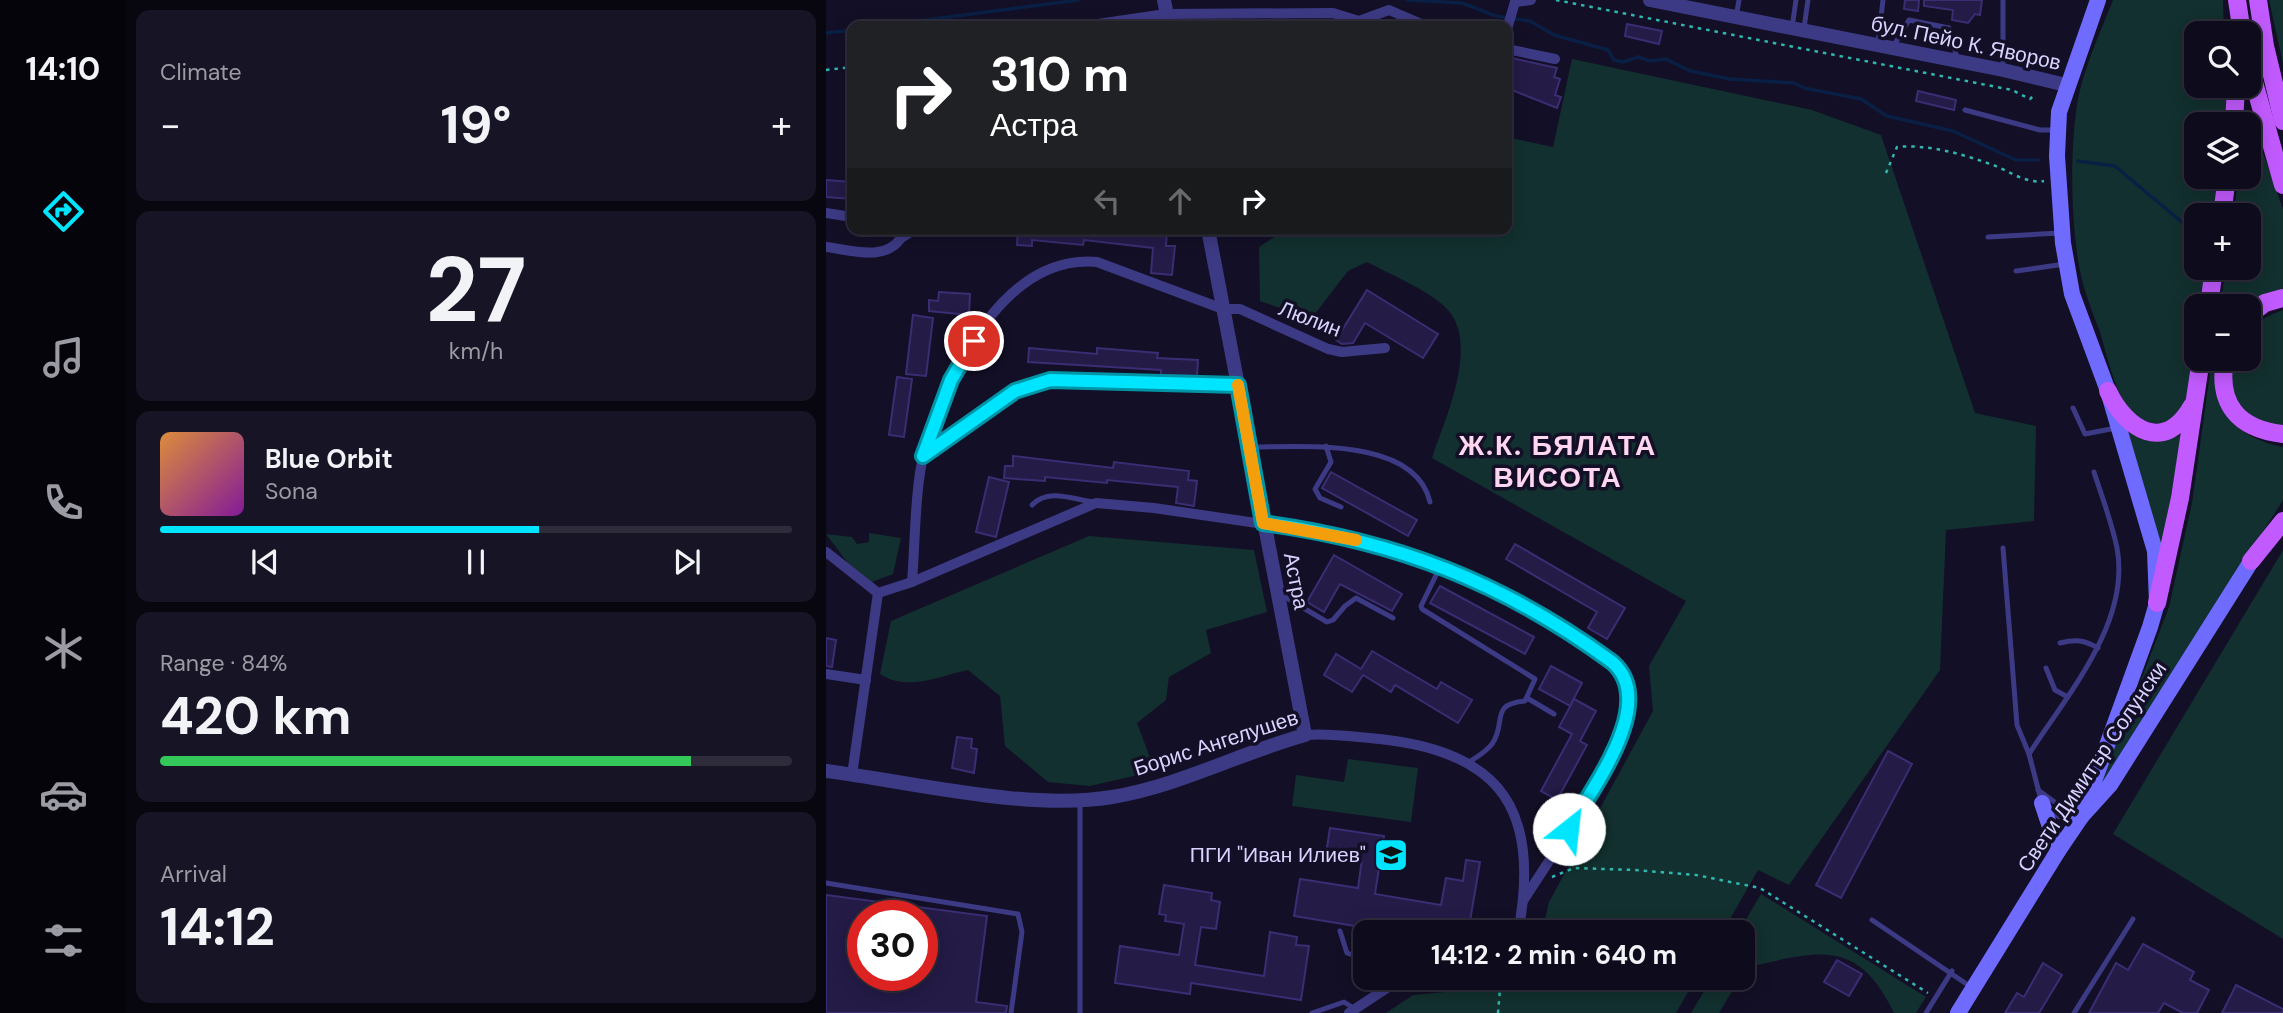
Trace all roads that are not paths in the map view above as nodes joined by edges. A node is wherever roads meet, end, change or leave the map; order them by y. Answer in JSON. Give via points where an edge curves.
{"nodes":[{"id":1,"x":1531,"y":0,"type":"edge"},
{"id":2,"x":1650,"y":0,"type":"edge"},
{"id":3,"x":1739,"y":0,"type":"edge"},
{"id":4,"x":1796,"y":0,"type":"edge"},
{"id":5,"x":1808,"y":0,"type":"edge"},
{"id":6,"x":1883,"y":0,"type":"edge"},
{"id":7,"x":2003,"y":0,"type":"edge"},
{"id":8,"x":2098,"y":0,"type":"edge"},
{"id":9,"x":2236,"y":0,"type":"edge"},
{"id":10,"x":2258,"y":0,"type":"edge"},
{"id":11,"x":1682,"y":3,"type":"edge"},
{"id":12,"x":1166,"y":14,"type":"edge"},
{"id":13,"x":1736,"y":17,"type":"junction"},
{"id":14,"x":1118,"y":21,"type":"edge"},
{"id":15,"x":1359,"y":21,"type":"edge"},
{"id":16,"x":1359,"y":21,"type":"edge"},
{"id":17,"x":1414,"y":21,"type":"edge"},
{"id":18,"x":1509,"y":21,"type":"edge"},
{"id":19,"x":2235,"y":21,"type":"edge"},
{"id":20,"x":2240,"y":21,"type":"edge"},
{"id":21,"x":1798,"y":29,"type":"junction"},
{"id":22,"x":1885,"y":46,"type":"junction"},
{"id":23,"x":1512,"y":50,"type":"edge"},
{"id":24,"x":1555,"y":58,"type":"dead end"},
{"id":25,"x":1958,"y":61,"type":"junction"},
{"id":26,"x":2003,"y":70,"type":"junction"},
{"id":27,"x":2066,"y":85,"type":"junction"},
{"id":28,"x":2258,"y":98,"type":"edge"},
{"id":29,"x":1965,"y":110,"type":"dead end"},
{"id":30,"x":2283,"y":121,"type":"edge"},
{"id":31,"x":2057,"y":130,"type":"junction"},
{"id":32,"x":2283,"y":185,"type":"edge"},
{"id":33,"x":826,"y":213,"type":"edge"},
{"id":34,"x":847,"y":216,"type":"edge"},
{"id":35,"x":2062,"y":233,"type":"junction"},
{"id":36,"x":900,"y":235,"type":"edge"},
{"id":37,"x":1209,"y":235,"type":"edge"},
{"id":38,"x":1988,"y":237,"type":"dead end"},
{"id":39,"x":826,"y":247,"type":"edge"},
{"id":40,"x":2065,"y":264,"type":"junction"},
{"id":41,"x":2016,"y":271,"type":"dead end"},
{"id":42,"x":2283,"y":298,"type":"edge"},
{"id":43,"x":2261,"y":306,"type":"edge"},
{"id":44,"x":1223,"y":309,"type":"junction"},
{"id":45,"x":1385,"y":348,"type":"dead end"},
{"id":46,"x":2199,"y":371,"type":"edge"},
{"id":47,"x":2225,"y":371,"type":"edge"},
{"id":48,"x":1238,"y":385,"type":"junction"},
{"id":49,"x":2108,"y":391,"type":"junction"},
{"id":50,"x":2195,"y":400,"type":"junction"},
{"id":51,"x":2073,"y":408,"type":"dead end"},
{"id":52,"x":2119,"y":428,"type":"junction"},
{"id":53,"x":2283,"y":434,"type":"edge"},
{"id":54,"x":1326,"y":446,"type":"junction"},
{"id":55,"x":1249,"y":447,"type":"junction"},
{"id":56,"x":923,"y":456,"type":"junction"},
{"id":57,"x":2094,"y":472,"type":"dead end"},
{"id":58,"x":1430,"y":502,"type":"dead end"},
{"id":59,"x":1096,"y":503,"type":"junction"},
{"id":60,"x":1032,"y":505,"type":"dead end"},
{"id":61,"x":1341,"y":507,"type":"dead end"},
{"id":62,"x":2283,"y":508,"type":"edge"},
{"id":63,"x":2283,"y":521,"type":"edge"},
{"id":64,"x":1263,"y":523,"type":"junction"},
{"id":65,"x":2003,"y":548,"type":"dead end"},
{"id":66,"x":826,"y":552,"type":"edge"},
{"id":67,"x":2251,"y":561,"type":"junction"},
{"id":68,"x":1441,"y":565,"type":"junction"},
{"id":69,"x":912,"y":582,"type":"junction"},
{"id":70,"x":878,"y":593,"type":"junction"},
{"id":71,"x":1277,"y":593,"type":"junction"},
{"id":72,"x":2157,"y":603,"type":"junction"},
{"id":73,"x":1393,"y":618,"type":"dead end"},
{"id":74,"x":2060,"y":643,"type":"dead end"},
{"id":75,"x":2098,"y":648,"type":"junction"},
{"id":76,"x":2046,"y":668,"type":"dead end"},
{"id":77,"x":826,"y":674,"type":"edge"},
{"id":78,"x":866,"y":680,"type":"junction"},
{"id":79,"x":2066,"y":696,"type":"junction"},
{"id":80,"x":1527,"y":698,"type":"junction"},
{"id":81,"x":1554,"y":714,"type":"dead end"},
{"id":82,"x":1305,"y":735,"type":"junction"},
{"id":83,"x":2029,"y":754,"type":"junction"},
{"id":84,"x":1469,"y":762,"type":"junction"},
{"id":85,"x":826,"y":771,"type":"edge"},
{"id":86,"x":852,"y":775,"type":"junction"},
{"id":87,"x":2040,"y":796,"type":"junction"},
{"id":88,"x":1080,"y":799,"type":"junction"},
{"id":89,"x":2078,"y":821,"type":"junction"},
{"id":90,"x":2057,"y":851,"type":"junction"},
{"id":91,"x":826,"y":883,"type":"edge"},
{"id":92,"x":1522,"y":901,"type":"junction"},
{"id":93,"x":2133,"y":919,"type":"dead end"},
{"id":94,"x":1520,"y":920,"type":"edge"},
{"id":95,"x":1872,"y":920,"type":"dead end"},
{"id":96,"x":1340,"y":931,"type":"dead end"},
{"id":97,"x":1353,"y":955,"type":"edge"},
{"id":98,"x":1952,"y":971,"type":"junction"},
{"id":99,"x":1973,"y":988,"type":"junction"},
{"id":100,"x":1384,"y":990,"type":"edge"},
{"id":101,"x":1352,"y":1011,"type":"edge"},
{"id":102,"x":1011,"y":1013,"type":"edge"},
{"id":103,"x":1080,"y":1013,"type":"edge"},
{"id":104,"x":1312,"y":1013,"type":"edge"},
{"id":105,"x":1926,"y":1013,"type":"edge"},
{"id":106,"x":1958,"y":1013,"type":"edge"},
{"id":107,"x":2074,"y":1013,"type":"edge"}],
"edges":[{"from":1,"to":18,"type":"street","via":[[1515,2]]},
{"from":2,"to":11,"type":"street","name":"бул. Пейо К. Яворов"},
{"from":3,"to":13,"type":"lane"},
{"from":4,"to":21,"type":"lane"},
{"from":5,"to":21,"type":"lane"},
{"from":6,"to":22,"type":"lane"},
{"from":7,"to":26,"type":"lane"},
{"from":8,"to":27,"type":"main road"},
{"from":9,"to":19,"type":"main road"},
{"from":9,"to":20,"type":"main road"},
{"from":10,"to":30,"type":"main road"},
{"from":11,"to":13,"type":"street","name":"бул. Пейо К. Яворов"},
{"from":12,"to":14,"type":"street"},
{"from":12,"to":16,"type":"street","via":[[1333,13]]},
{"from":13,"to":21,"type":"street","name":"бул. Пейо К. Яворов"},
{"from":15,"to":17,"type":"street","via":[[1389,10]]},
{"from":21,"to":22,"type":"street","name":"бул. Пейо К. Яворов"},
{"from":22,"to":25,"type":"street","name":"бул. Пейо К. Яворов"},
{"from":22,"to":25,"type":"lane","via":[[1909,20],[1949,27]]},
{"from":23,"to":24,"type":"street"},
{"from":25,"to":26,"type":"street","name":"бул. Пейо К. Яворов"},
{"from":26,"to":27,"type":"street","name":"бул. Пейо К. Яворов"},
{"from":27,"to":31,"type":"main road"},
{"from":28,"to":32,"type":"main road"},
{"from":29,"to":31,"type":"lane","via":[[2040,130]]},
{"from":31,"to":35,"type":"main road"},
{"from":33,"to":34,"type":"street"},
{"from":35,"to":38,"type":"lane"},
{"from":35,"to":40,"type":"main road"},
{"from":36,"to":39,"type":"street","via":[[894,249],[882,253]]},
{"from":37,"to":44,"type":"street","name":"Астра"},
{"from":40,"to":41,"type":"lane"},
{"from":40,"to":49,"type":"main road"},
{"from":42,"to":43,"type":"main road"},
{"from":44,"to":45,"type":"street","name":"Люлин","via":[[1240,309],[1289,334],[1342,352]]},
{"from":44,"to":48,"type":"street","name":"Астра"},
{"from":44,"to":56,"type":"street","name":"Люлин","via":[[1097,262],[1079,260],[1037,275],[1017,288],[986,321],[951,380]]},
{"from":46,"to":50,"type":"main road"},
{"from":47,"to":53,"type":"main road","via":[[2228,404],[2256,429]]},
{"from":48,"to":55,"type":"street","name":"Астра"},
{"from":48,"to":56,"type":"street","via":[[1050,380],[1015,391]]},
{"from":49,"to":50,"type":"main road","via":[[2124,419],[2156,433],[2178,427]]},
{"from":49,"to":52,"type":"main road"},
{"from":50,"to":72,"type":"main road","via":[[2178,510]]},
{"from":51,"to":52,"type":"lane","via":[[2085,433]]},
{"from":52,"to":72,"type":"main road","via":[[2155,551]]},
{"from":54,"to":55,"type":"lane"},
{"from":54,"to":58,"type":"lane","via":[[1404,465]]},
{"from":54,"to":61,"type":"lane","via":[[1331,462],[1315,489],[1320,498]]},
{"from":55,"to":64,"type":"street","name":"Астра"},
{"from":56,"to":69,"type":"street","name":"Люлин"},
{"from":57,"to":75,"type":"lane","via":[[2118,550],[2117,602]]},
{"from":59,"to":60,"type":"lane","via":[[1049,494]]},
{"from":59,"to":64,"type":"street"},
{"from":59,"to":69,"type":"street"},
{"from":62,"to":67,"type":"main road","name":"Свети Димитър Солунски"},
{"from":63,"to":67,"type":"main road"},
{"from":64,"to":68,"type":"street","via":[[1338,535]]},
{"from":64,"to":71,"type":"street","name":"Астра"},
{"from":65,"to":83,"type":"lane","via":[[2017,724]]},
{"from":66,"to":70,"type":"street"},
{"from":67,"to":89,"type":"main road","name":"Свети Димитър Солунски","via":[[2110,785]]},
{"from":68,"to":80,"type":"lane","via":[[1421,607],[1535,679]]},
{"from":68,"to":92,"type":"street","via":[[1508,597],[1599,653],[1623,673],[1630,692],[1616,746]]},
{"from":69,"to":70,"type":"street"},
{"from":70,"to":78,"type":"street"},
{"from":71,"to":73,"type":"lane","via":[[1327,622],[1356,598]]},
{"from":71,"to":82,"type":"street","name":"Астра"},
{"from":72,"to":89,"type":"main road"},
{"from":74,"to":75,"type":"lane","via":[[2074,639]]},
{"from":75,"to":79,"type":"lane"},
{"from":76,"to":79,"type":"lane","via":[[2055,690]]},
{"from":77,"to":78,"type":"street"},
{"from":78,"to":86,"type":"street"},
{"from":79,"to":83,"type":"lane"},
{"from":80,"to":81,"type":"lane"},
{"from":80,"to":84,"type":"lane","via":[[1505,706],[1492,744]]},
{"from":82,"to":84,"type":"street","name":"Борис Ангелушев","via":[[1414,743]]},
{"from":82,"to":88,"type":"street","name":"Борис Ангелушев","via":[[1171,783]]},
{"from":83,"to":87,"type":"lane"},
{"from":84,"to":92,"type":"street","name":"Борис Ангелушев","via":[[1496,782],[1512,808],[1521,843]]},
{"from":85,"to":86,"type":"street","name":"Борис Ангелушев"},
{"from":86,"to":88,"type":"street","name":"Борис Ангелушев","via":[[1019,798]]},
{"from":87,"to":89,"type":"lane"},
{"from":87,"to":89,"type":"lane"},
{"from":87,"to":90,"type":"main road"},
{"from":88,"to":103,"type":"lane"},
{"from":89,"to":90,"type":"main road","name":"Свети Димитър Солунски"},
{"from":90,"to":99,"type":"main road","name":"Свети Димитър Солунски"},
{"from":91,"to":102,"type":"lane","via":[[1018,914],[1022,932]]},
{"from":92,"to":94,"type":"street","name":"Борис Ангелушев"},
{"from":93,"to":107,"type":"lane"},
{"from":95,"to":98,"type":"lane"},
{"from":96,"to":97,"type":"lane","via":[[1347,953]]},
{"from":98,"to":99,"type":"lane"},
{"from":98,"to":105,"type":"lane"},
{"from":99,"to":106,"type":"main road","name":"Свети Димитър Солунски"},
{"from":100,"to":101,"type":"street"},
{"from":101,"to":104,"type":"lane","via":[[1344,1002]]}]}
